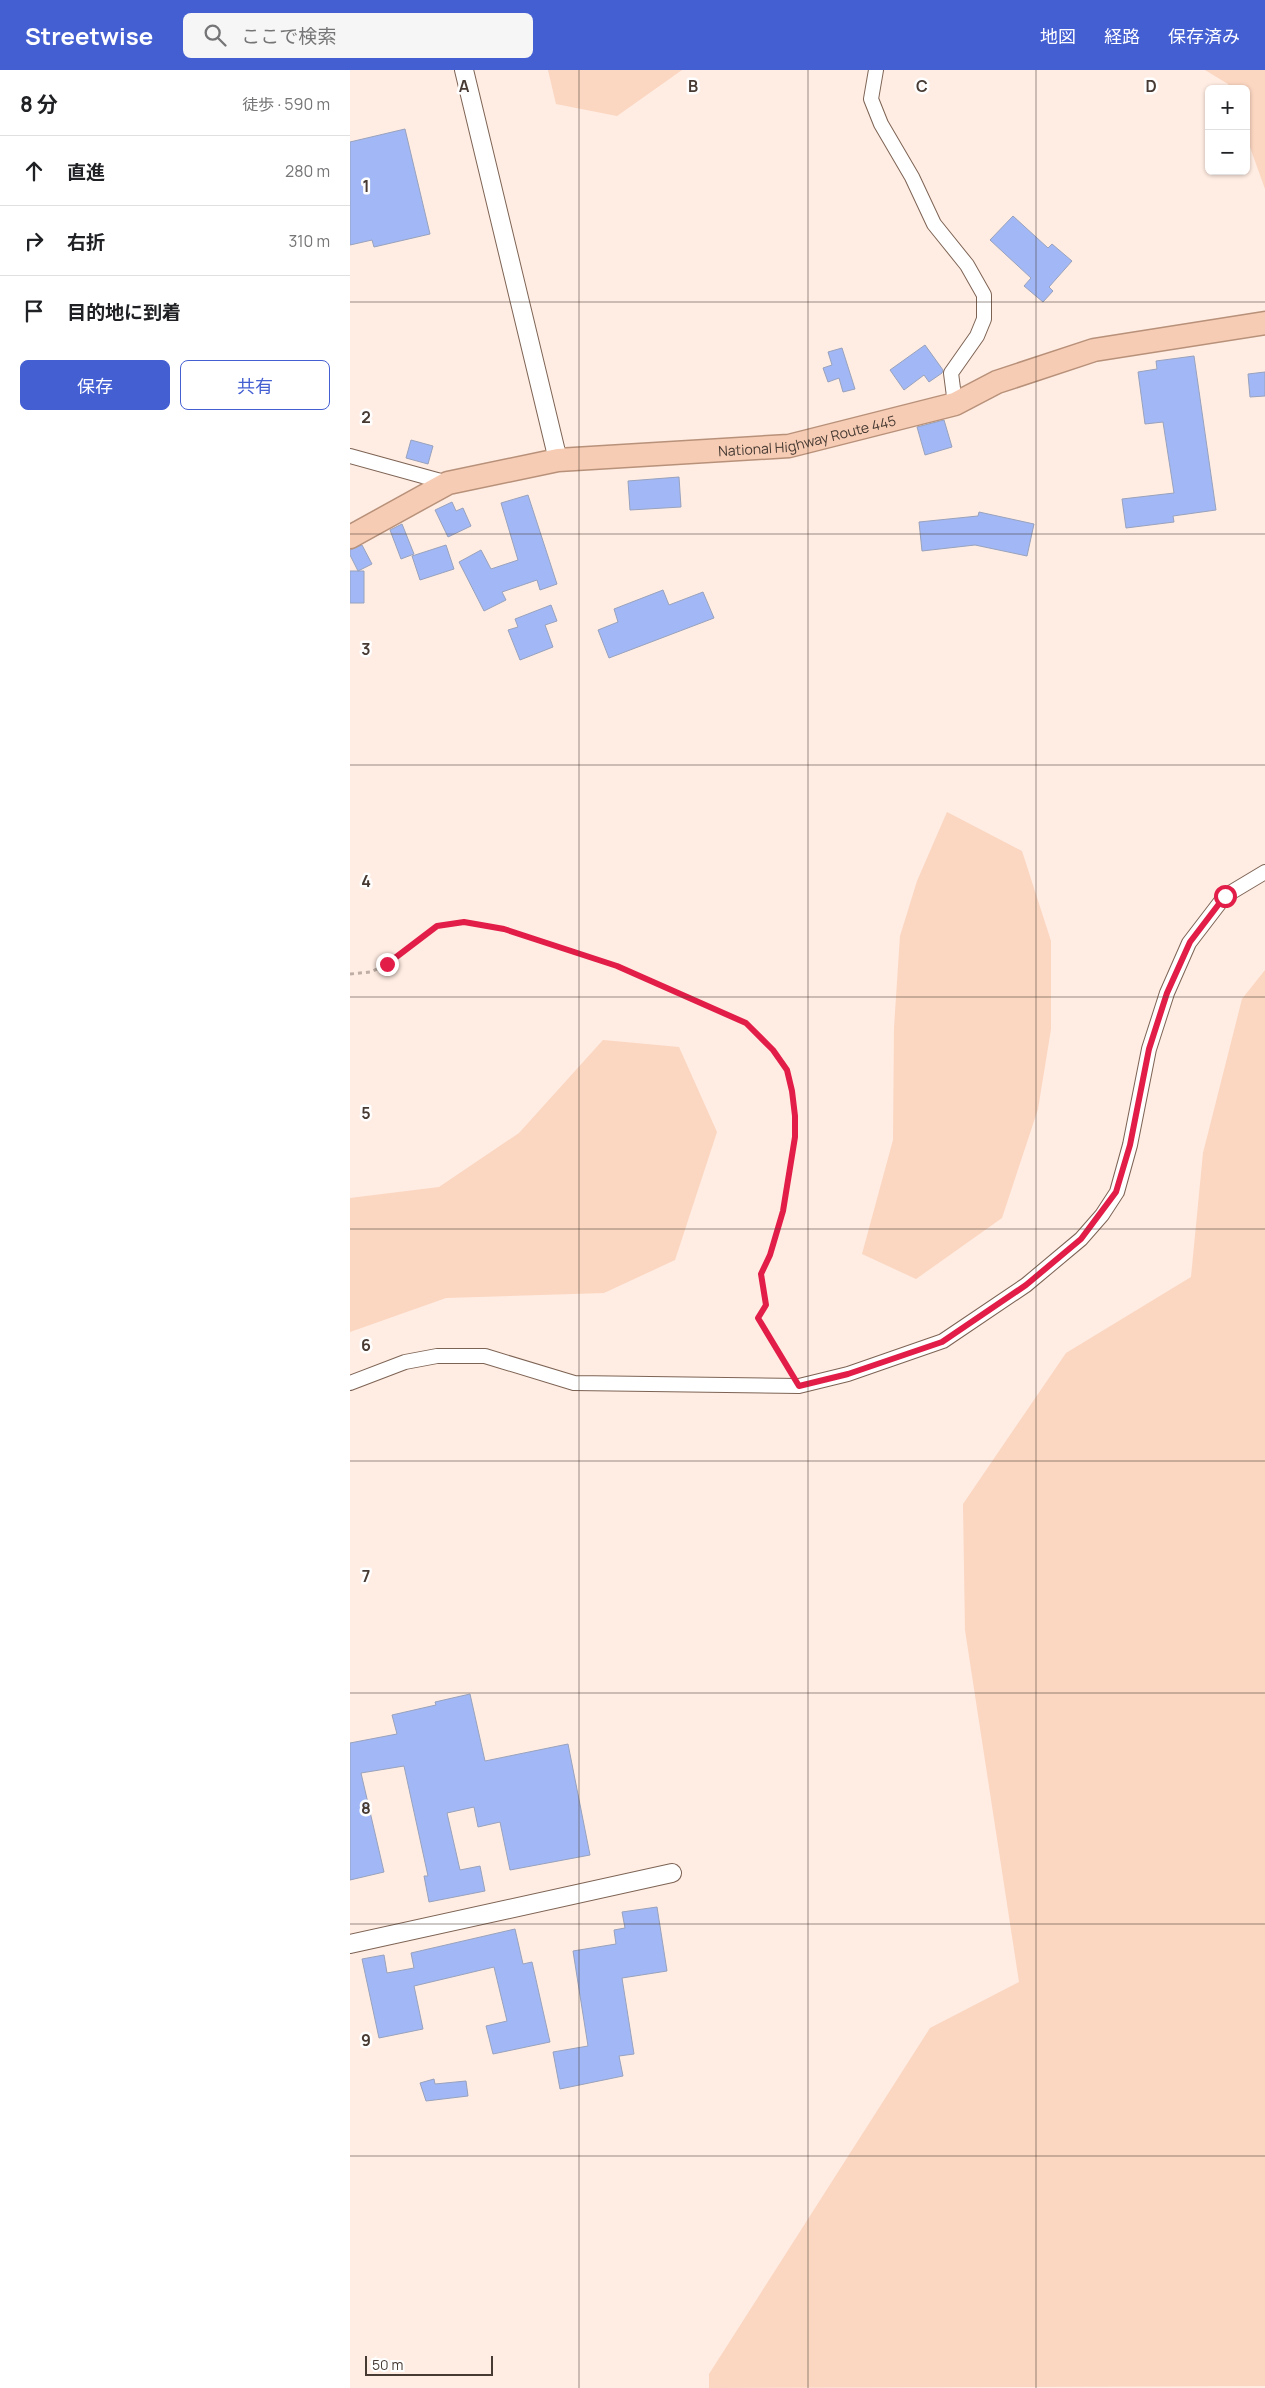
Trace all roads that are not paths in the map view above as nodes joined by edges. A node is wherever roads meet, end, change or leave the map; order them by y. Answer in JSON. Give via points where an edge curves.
{"nodes":[{"id":1,"x":464,"y":70,"type":"edge"},
{"id":2,"x":876,"y":70,"type":"edge"},
{"id":3,"x":1265,"y":323,"type":"edge"},
{"id":4,"x":955,"y":404,"type":"junction"},
{"id":5,"x":350,"y":456,"type":"edge"},
{"id":6,"x":558,"y":460,"type":"junction"},
{"id":7,"x":448,"y":483,"type":"junction"},
{"id":8,"x":350,"y":537,"type":"edge"},
{"id":9,"x":1265,"y":872,"type":"edge"},
{"id":10,"x":350,"y":1383,"type":"edge"},
{"id":11,"x":672,"y":1873,"type":"dead end"},
{"id":12,"x":350,"y":1944,"type":"edge"}],
"edges":[{"from":1,"to":6,"type":"street"},
{"from":2,"to":4,"type":"street","via":[[871,99],[881,124],[912,177],[934,224],[967,265],[984,295],[984,319],[977,336],[951,373]]},
{"from":3,"to":4,"type":"highway","name":"National Highway Route 445","via":[[1094,350],[997,382]]},
{"from":4,"to":6,"type":"highway","name":"National Highway Route 445","via":[[788,446]]},
{"from":5,"to":7,"type":"street"},
{"from":6,"to":7,"type":"highway","name":"National Highway Route 445"},
{"from":7,"to":8,"type":"highway","name":"National Highway Route 445"},
{"from":9,"to":10,"type":"street","via":[[1225,896],[1190,942],[1167,993],[1149,1049],[1130,1145],[1116,1192],[1081,1239],[1026,1285],[942,1342],[848,1374],[799,1386],[574,1383],[485,1356],[437,1356],[405,1362]]},
{"from":11,"to":12,"type":"street"}]}
